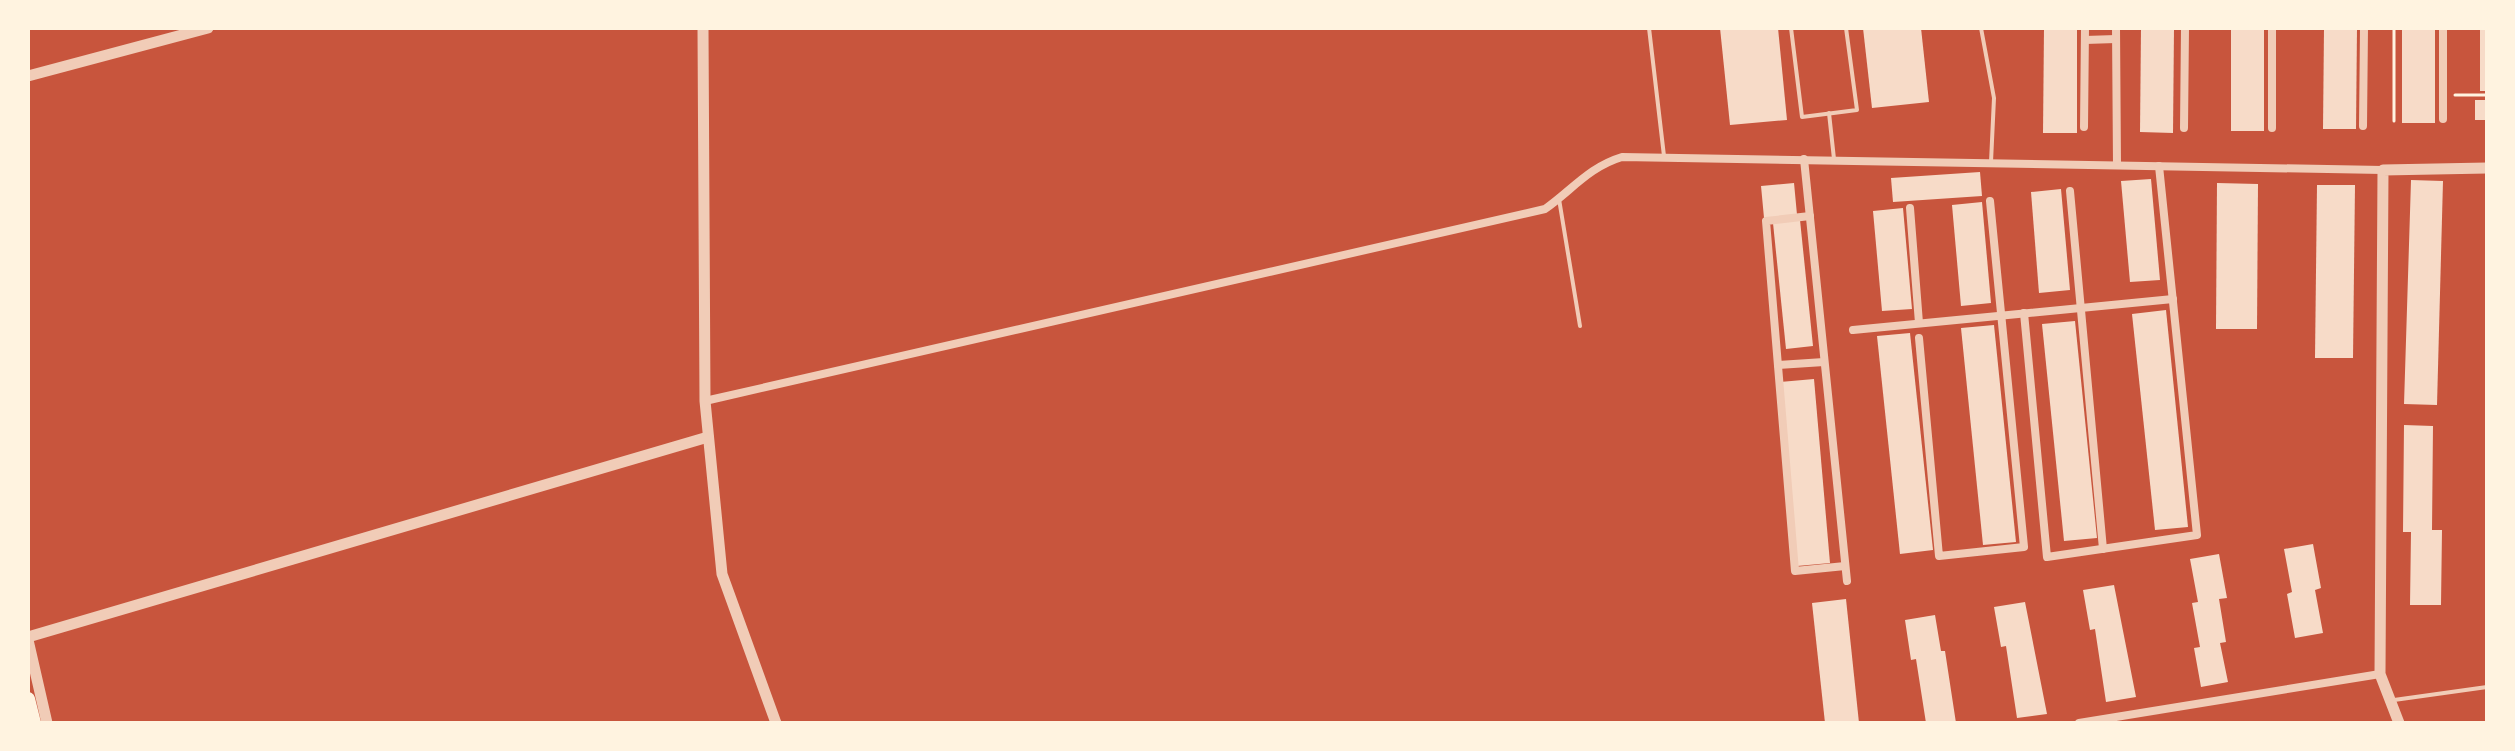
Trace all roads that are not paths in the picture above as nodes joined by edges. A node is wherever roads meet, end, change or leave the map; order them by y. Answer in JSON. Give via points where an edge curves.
{"nodes":[{"id":1,"x":208,"y":28,"type":"edge"},
{"id":2,"x":703,"y":28,"type":"edge"},
{"id":3,"x":1649,"y":28,"type":"edge"},
{"id":4,"x":1791,"y":28,"type":"edge"},
{"id":5,"x":1846,"y":28,"type":"edge"},
{"id":6,"x":1981,"y":28,"type":"edge"},
{"id":7,"x":2085,"y":28,"type":"edge"},
{"id":8,"x":2116,"y":28,"type":"edge"},
{"id":9,"x":2185,"y":28,"type":"edge"},
{"id":10,"x":2272,"y":28,"type":"edge"},
{"id":11,"x":2364,"y":28,"type":"edge"},
{"id":12,"x":2443,"y":28,"type":"edge"},
{"id":13,"x":2116,"y":39,"type":"junction"},
{"id":14,"x":2085,"y":40,"type":"junction"},
{"id":15,"x":28,"y":76,"type":"edge"},
{"id":16,"x":1829,"y":113,"type":"junction"},
{"id":17,"x":2443,"y":119,"type":"dead end"},
{"id":18,"x":2363,"y":126,"type":"dead end"},
{"id":19,"x":2084,"y":127,"type":"dead end"},
{"id":20,"x":2184,"y":128,"type":"dead end"},
{"id":21,"x":2272,"y":128,"type":"dead end"},
{"id":22,"x":1664,"y":156,"type":"junction"},
{"id":23,"x":1804,"y":159,"type":"junction"},
{"id":24,"x":1834,"y":159,"type":"junction"},
{"id":25,"x":1991,"y":162,"type":"junction"},
{"id":26,"x":2117,"y":165,"type":"junction"},
{"id":27,"x":2159,"y":166,"type":"junction"},
{"id":28,"x":2487,"y":168,"type":"edge"},
{"id":29,"x":2383,"y":170,"type":"junction"},
{"id":30,"x":2070,"y":191,"type":"dead end"},
{"id":31,"x":1559,"y":199,"type":"junction"},
{"id":32,"x":1990,"y":201,"type":"dead end"},
{"id":33,"x":1910,"y":208,"type":"dead end"},
{"id":34,"x":1810,"y":216,"type":"junction"},
{"id":35,"x":2173,"y":299,"type":"junction"},
{"id":36,"x":2081,"y":308,"type":"junction"},
{"id":37,"x":2024,"y":313,"type":"junction"},
{"id":38,"x":2001,"y":315,"type":"junction"},
{"id":39,"x":1919,"y":323,"type":"junction"},
{"id":40,"x":1580,"y":326,"type":"dead end"},
{"id":41,"x":1853,"y":330,"type":"dead end"},
{"id":42,"x":1919,"y":338,"type":"dead end"},
{"id":43,"x":1824,"y":362,"type":"junction"},
{"id":44,"x":1778,"y":365,"type":"junction"},
{"id":45,"x":705,"y":401,"type":"junction"},
{"id":46,"x":708,"y":437,"type":"junction"},
{"id":47,"x":2103,"y":549,"type":"junction"},
{"id":48,"x":1845,"y":566,"type":"junction"},
{"id":49,"x":1847,"y":581,"type":"dead end"},
{"id":50,"x":28,"y":638,"type":"edge"},
{"id":51,"x":2380,"y":674,"type":"junction"},
{"id":52,"x":2487,"y":687,"type":"edge"},
{"id":53,"x":28,"y":699,"type":"edge"},
{"id":54,"x":2390,"y":701,"type":"junction"},
{"id":55,"x":34,"y":723,"type":"edge"},
{"id":56,"x":47,"y":723,"type":"edge"},
{"id":57,"x":776,"y":723,"type":"edge"},
{"id":58,"x":2079,"y":723,"type":"edge"},
{"id":59,"x":2399,"y":723,"type":"edge"}],
"edges":[{"from":1,"to":15,"type":"street"},
{"from":2,"to":45,"type":"street"},
{"from":3,"to":22,"type":"lane"},
{"from":4,"to":16,"type":"lane","via":[[1802,117]]},
{"from":5,"to":16,"type":"lane","via":[[1857,110]]},
{"from":6,"to":25,"type":"lane","via":[[1994,98]]},
{"from":7,"to":14,"type":"street"},
{"from":8,"to":13,"type":"street"},
{"from":9,"to":20,"type":"street"},
{"from":10,"to":21,"type":"street"},
{"from":11,"to":18,"type":"street"},
{"from":12,"to":17,"type":"street"},
{"from":13,"to":14,"type":"street"},
{"from":13,"to":26,"type":"street"},
{"from":14,"to":19,"type":"street"},
{"from":16,"to":24,"type":"lane"},
{"from":22,"to":23,"type":"street"},
{"from":22,"to":31,"type":"street","via":[[1604,163],[1585,173]]},
{"from":23,"to":24,"type":"street"},
{"from":23,"to":34,"type":"street"},
{"from":24,"to":25,"type":"street"},
{"from":25,"to":26,"type":"street"},
{"from":26,"to":27,"type":"street"},
{"from":27,"to":29,"type":"street"},
{"from":27,"to":35,"type":"street"},
{"from":28,"to":29,"type":"street"},
{"from":29,"to":51,"type":"street"},
{"from":30,"to":36,"type":"street"},
{"from":31,"to":40,"type":"lane"},
{"from":31,"to":45,"type":"street","via":[[1545,209],[1496,221]]},
{"from":32,"to":38,"type":"street"},
{"from":33,"to":39,"type":"street"},
{"from":34,"to":43,"type":"street"},
{"from":34,"to":44,"type":"street","via":[[1766,221]]},
{"from":35,"to":36,"type":"street"},
{"from":35,"to":47,"type":"street","via":[[2197,535]]},
{"from":36,"to":37,"type":"street"},
{"from":36,"to":47,"type":"street"},
{"from":37,"to":38,"type":"street"},
{"from":37,"to":47,"type":"street","via":[[2047,557]]},
{"from":38,"to":39,"type":"street"},
{"from":38,"to":42,"type":"street","via":[[2024,547],[1939,556]]},
{"from":39,"to":41,"type":"street"},
{"from":43,"to":44,"type":"street"},
{"from":43,"to":48,"type":"street"},
{"from":44,"to":48,"type":"street","via":[[1795,571]]},
{"from":45,"to":46,"type":"street"},
{"from":46,"to":50,"type":"street"},
{"from":46,"to":57,"type":"street","via":[[722,574]]},
{"from":48,"to":49,"type":"street"},
{"from":50,"to":56,"type":"street"},
{"from":51,"to":54,"type":"street"},
{"from":51,"to":58,"type":"street"},
{"from":52,"to":54,"type":"lane"},
{"from":53,"to":55,"type":"main road"},
{"from":54,"to":59,"type":"street"}]}
